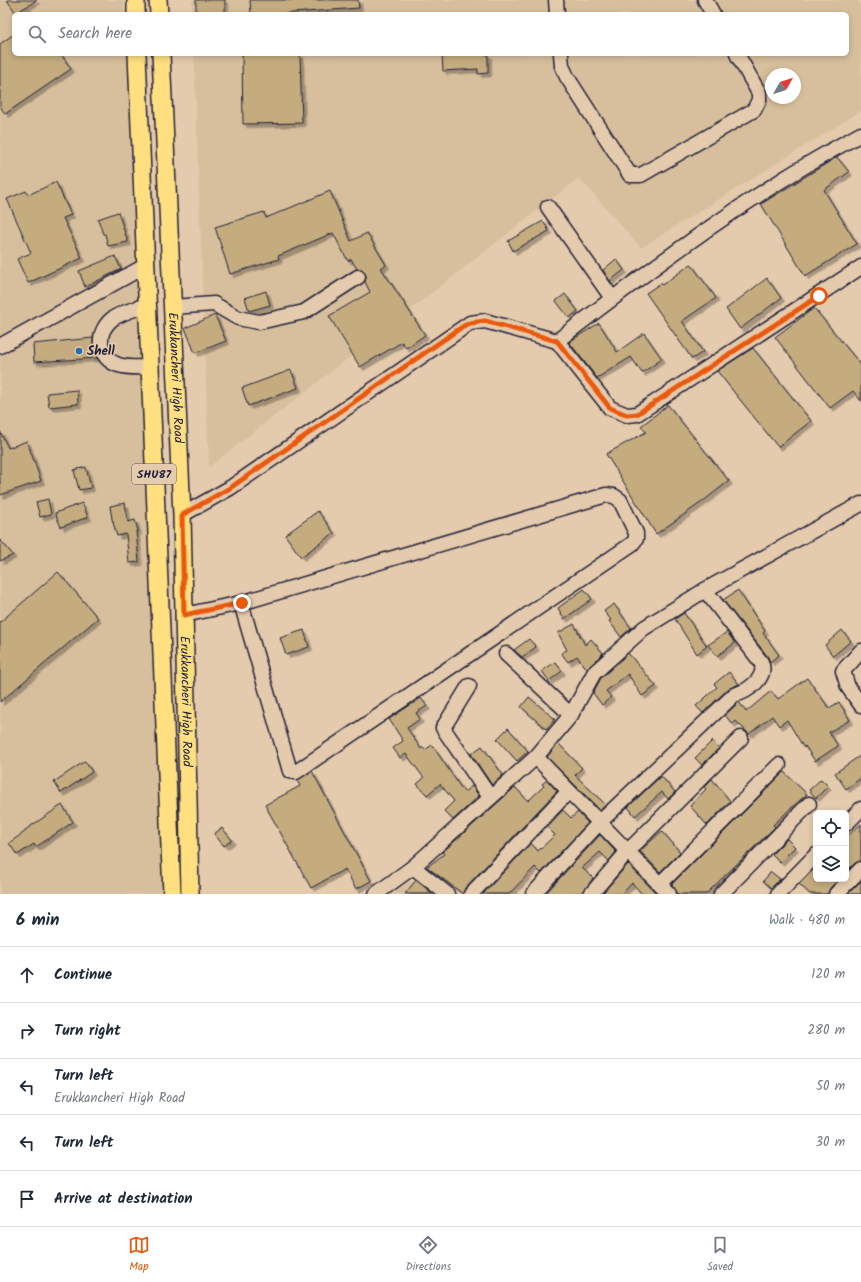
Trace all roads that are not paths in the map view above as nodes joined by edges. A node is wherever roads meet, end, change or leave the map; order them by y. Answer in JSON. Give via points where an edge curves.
{"nodes":[{"id":1,"x":136,"y":0,"type":"edge"},
{"id":2,"x":158,"y":0,"type":"edge"},
{"id":3,"x":556,"y":0,"type":"edge"},
{"id":4,"x":705,"y":0,"type":"edge"},
{"id":5,"x":136,"y":12,"type":"edge"},
{"id":6,"x":159,"y":12,"type":"edge"},
{"id":7,"x":557,"y":12,"type":"edge"},
{"id":8,"x":712,"y":12,"type":"edge"},
{"id":9,"x":137,"y":56,"type":"edge"},
{"id":10,"x":161,"y":56,"type":"edge"},
{"id":11,"x":561,"y":56,"type":"edge"},
{"id":12,"x":737,"y":56,"type":"edge"},
{"id":13,"x":861,"y":134,"type":"edge"},
{"id":14,"x":548,"y":207,"type":"dead end"},
{"id":15,"x":144,"y":266,"type":"junction"},
{"id":16,"x":861,"y":267,"type":"edge"},
{"id":17,"x":358,"y":276,"type":"dead end"},
{"id":18,"x":612,"y":298,"type":"junction"},
{"id":19,"x":146,"y":305,"type":"junction"},
{"id":20,"x":172,"y":307,"type":"junction"},
{"id":21,"x":557,"y":341,"type":"junction"},
{"id":22,"x":0,"y":346,"type":"edge"},
{"id":23,"x":149,"y":367,"type":"junction"},
{"id":24,"x":861,"y":504,"type":"edge"},
{"id":25,"x":182,"y":515,"type":"junction"},
{"id":26,"x":706,"y":590,"type":"junction"},
{"id":27,"x":242,"y":603,"type":"junction"},
{"id":28,"x":184,"y":615,"type":"junction"},
{"id":29,"x":861,"y":651,"type":"edge"},
{"id":30,"x":506,"y":654,"type":"dead end"},
{"id":31,"x":164,"y":680,"type":"junction"},
{"id":32,"x":186,"y":682,"type":"junction"},
{"id":33,"x":469,"y":686,"type":"dead end"},
{"id":34,"x":861,"y":705,"type":"edge"},
{"id":35,"x":571,"y":715,"type":"junction"},
{"id":36,"x":741,"y":738,"type":"dead end"},
{"id":37,"x":536,"y":757,"type":"junction"},
{"id":38,"x":779,"y":765,"type":"dead end"},
{"id":39,"x":569,"y":791,"type":"junction"},
{"id":40,"x":490,"y":797,"type":"junction"},
{"id":41,"x":809,"y":804,"type":"dead end"},
{"id":42,"x":861,"y":809,"type":"edge"},
{"id":43,"x":849,"y":821,"type":"edge"},
{"id":44,"x":600,"y":822,"type":"junction"},
{"id":45,"x":628,"y":851,"type":"junction"},
{"id":46,"x":813,"y":858,"type":"edge"},
{"id":47,"x":413,"y":867,"type":"junction"},
{"id":48,"x":861,"y":869,"type":"edge"},
{"id":49,"x":665,"y":889,"type":"edge"},
{"id":50,"x":172,"y":894,"type":"edge"},
{"id":51,"x":190,"y":894,"type":"edge"},
{"id":52,"x":376,"y":894,"type":"edge"},
{"id":53,"x":447,"y":894,"type":"edge"},
{"id":54,"x":471,"y":894,"type":"edge"},
{"id":55,"x":533,"y":894,"type":"edge"},
{"id":56,"x":591,"y":894,"type":"edge"},
{"id":57,"x":721,"y":894,"type":"edge"},
{"id":58,"x":778,"y":894,"type":"edge"},
{"id":59,"x":836,"y":894,"type":"edge"}],
"edges":[{"from":1,"to":5,"type":"main road"},
{"from":2,"to":6,"type":"main road"},
{"from":3,"to":7,"type":"street"},
{"from":4,"to":8,"type":"street"},
{"from":9,"to":15,"type":"main road","number":"SHU87"},
{"from":10,"to":20,"type":"main road","name":"Erukkancheri High Road","number":"SHU87"},
{"from":11,"to":12,"type":"street","via":[[564,71],[630,175],[634,176],[640,175],[754,110],[760,93]]},
{"from":13,"to":18,"type":"street","via":[[811,160],[748,200]]},
{"from":14,"to":18,"type":"street"},
{"from":15,"to":19,"type":"main road","number":"SHU87"},
{"from":15,"to":22,"type":"street"},
{"from":16,"to":21,"type":"street","via":[[637,414],[627,415],[610,408]]},
{"from":17,"to":20,"type":"street","via":[[304,312],[259,322],[238,318],[214,304]]},
{"from":18,"to":21,"type":"street"},
{"from":19,"to":23,"type":"main road","number":"SHU87"},
{"from":19,"to":23,"type":"street","via":[[113,319],[104,329],[101,339],[106,359],[117,365],[133,368]]},
{"from":20,"to":25,"type":"main road","name":"Erukkancheri High Road","number":"SHU87"},
{"from":21,"to":25,"type":"street","via":[[485,321],[470,323],[230,488]]},
{"from":23,"to":31,"type":"main road","number":"SHU87"},
{"from":24,"to":26,"type":"street"},
{"from":25,"to":28,"type":"main road","name":"Erukkancheri High Road","number":"SHU87"},
{"from":26,"to":35,"type":"street","via":[[644,628],[594,673]]},
{"from":26,"to":44,"type":"street","via":[[761,662],[761,676],[745,692],[734,695]]},
{"from":27,"to":27,"type":"street","via":[[606,495],[620,500],[636,533],[636,539],[632,544],[296,772],[290,771]]},
{"from":27,"to":28,"type":"street"},
{"from":28,"to":32,"type":"main road","name":"Erukkancheri High Road","number":"SHU87"},
{"from":29,"to":34,"type":"street","via":[[843,671],[848,687]]},
{"from":30,"to":35,"type":"street"},
{"from":31,"to":32,"type":"main road"},
{"from":31,"to":50,"type":"main road","number":"SHU87"},
{"from":32,"to":51,"type":"main road","name":"Erukkancheri High Road","number":"SHU87"},
{"from":33,"to":40,"type":"street","via":[[443,728]]},
{"from":35,"to":37,"type":"street"},
{"from":36,"to":45,"type":"street"},
{"from":37,"to":39,"type":"street"},
{"from":37,"to":40,"type":"street"},
{"from":38,"to":49,"type":"street"},
{"from":39,"to":44,"type":"street"},
{"from":39,"to":54,"type":"street"},
{"from":40,"to":47,"type":"street"},
{"from":41,"to":57,"type":"street"},
{"from":42,"to":43,"type":"street"},
{"from":44,"to":45,"type":"street"},
{"from":44,"to":55,"type":"street"},
{"from":45,"to":49,"type":"street"},
{"from":45,"to":56,"type":"street"},
{"from":46,"to":58,"type":"street"},
{"from":47,"to":52,"type":"street"},
{"from":47,"to":53,"type":"street"},
{"from":48,"to":59,"type":"street"}]}
